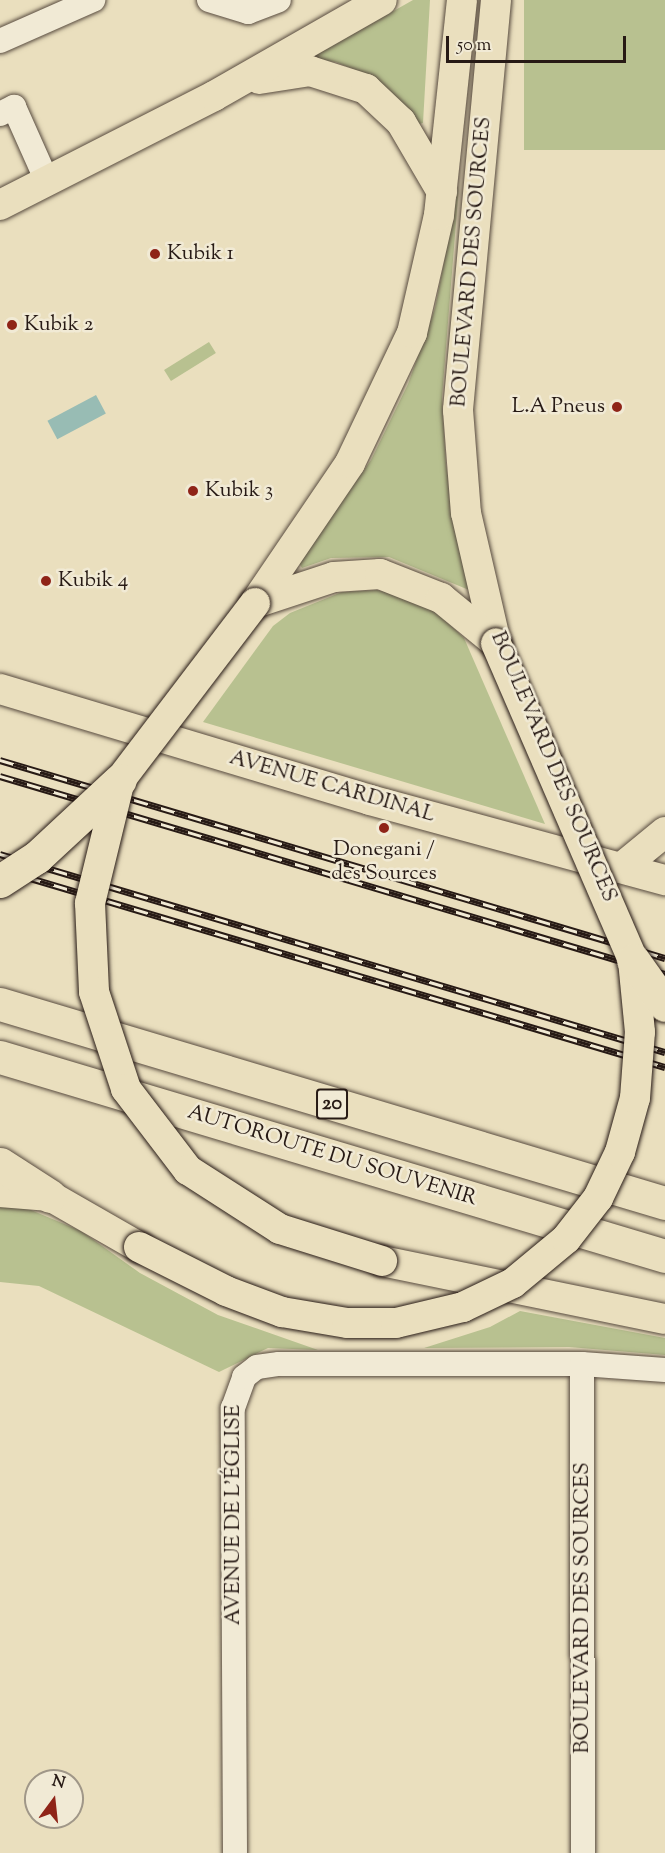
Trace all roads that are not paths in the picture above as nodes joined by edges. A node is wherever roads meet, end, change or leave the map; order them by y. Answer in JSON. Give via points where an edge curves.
{"nodes":[{"id":1,"x":93,"y":0,"type":"edge"},
{"id":2,"x":209,"y":0,"type":"edge"},
{"id":3,"x":279,"y":0,"type":"edge"},
{"id":4,"x":382,"y":0,"type":"edge"},
{"id":5,"x":462,"y":0,"type":"edge"},
{"id":6,"x":495,"y":0,"type":"edge"},
{"id":7,"x":0,"y":41,"type":"edge"},
{"id":8,"x":214,"y":96,"type":"junction"},
{"id":9,"x":1,"y":111,"type":"edge"},
{"id":10,"x":47,"y":181,"type":"junction"},
{"id":11,"x":442,"y":192,"type":"junction"},
{"id":12,"x":0,"y":205,"type":"edge"},
{"id":13,"x":255,"y":603,"type":"junction"},
{"id":14,"x":496,"y":643,"type":"junction"},
{"id":15,"x":0,"y":689,"type":"edge"},
{"id":16,"x":120,"y":780,"type":"junction"},
{"id":17,"x":665,"y":832,"type":"edge"},
{"id":18,"x":621,"y":867,"type":"junction"},
{"id":19,"x":665,"y":880,"type":"edge"},
{"id":20,"x":0,"y":881,"type":"edge"},
{"id":21,"x":633,"y":960,"type":"junction"},
{"id":22,"x":0,"y":1004,"type":"edge"},
{"id":23,"x":665,"y":1005,"type":"edge"},
{"id":24,"x":0,"y":1057,"type":"edge"},
{"id":25,"x":0,"y":1164,"type":"edge"},
{"id":26,"x":0,"y":1192,"type":"edge"},
{"id":27,"x":50,"y":1196,"type":"junction"},
{"id":28,"x":665,"y":1203,"type":"edge"},
{"id":29,"x":665,"y":1256,"type":"edge"},
{"id":30,"x":665,"y":1319,"type":"edge"},
{"id":31,"x":582,"y":1364,"type":"junction"},
{"id":32,"x":665,"y":1370,"type":"edge"},
{"id":33,"x":235,"y":1853,"type":"edge"},
{"id":34,"x":583,"y":1853,"type":"edge"}],
"edges":[{"from":1,"to":7,"type":"street"},
{"from":2,"to":3,"type":"street","via":[[248,12]]},
{"from":4,"to":8,"type":"main road"},
{"from":5,"to":11,"type":"main road","name":"BOULEVARD DES SOURCES"},
{"from":6,"to":14,"type":"main road","name":"BOULEVARD DES SOURCES","via":[[458,410],[464,497]]},
{"from":8,"to":10,"type":"main road"},
{"from":8,"to":11,"type":"main road","via":[[289,71],[350,80],[393,111]]},
{"from":9,"to":10,"type":"street","via":[[14,107]]},
{"from":10,"to":12,"type":"main road"},
{"from":11,"to":13,"type":"main road","name":"BOULEVARD DES SOURCES","via":[[427,283],[402,358],[350,463]]},
{"from":13,"to":14,"type":"main road","via":[[347,574],[397,577],[441,598]]},
{"from":13,"to":16,"type":"main road","name":"BOULEVARD DES SOURCES","bridge":true},
{"from":14,"to":21,"type":"main road","name":"BOULEVARD DES SOURCES","bridge":true},
{"from":15,"to":18,"type":"main road","name":"AVENUE CARDINAL","via":[[370,800]]},
{"from":16,"to":20,"type":"highway","bridge":true,"via":[[37,857]]},
{"from":16,"to":30,"type":"main road","bridge":true,"via":[[94,875],[88,937],[100,1016],[126,1089],[174,1156],[240,1209],[315,1244]]},
{"from":17,"to":18,"type":"main road"},
{"from":18,"to":19,"type":"main road","name":"AVENUE CARDINAL"},
{"from":21,"to":23,"type":"highway","bridge":true},
{"from":21,"to":27,"type":"main road","name":"BOULEVARD DES SOURCES","bridge":true,"via":[[639,1060],[620,1152],[588,1214],[544,1260],[513,1283],[430,1317],[346,1323],[247,1300],[139,1247]]},
{"from":22,"to":28,"type":"highway","number":"20"},
{"from":24,"to":29,"type":"highway","name":"AUTOROUTE DU SOUVENIR","number":"20"},
{"from":25,"to":27,"type":"highway"},
{"from":26,"to":27,"type":"main road"},
{"from":31,"to":32,"type":"street","name":"AVENUE DE L'ÉGLISE"},
{"from":31,"to":33,"type":"street","name":"AVENUE DE L'ÉGLISE","via":[[279,1364],[257,1367],[244,1377],[233,1408]]},
{"from":31,"to":34,"type":"street","name":"BOULEVARD DES SOURCES"}]}
